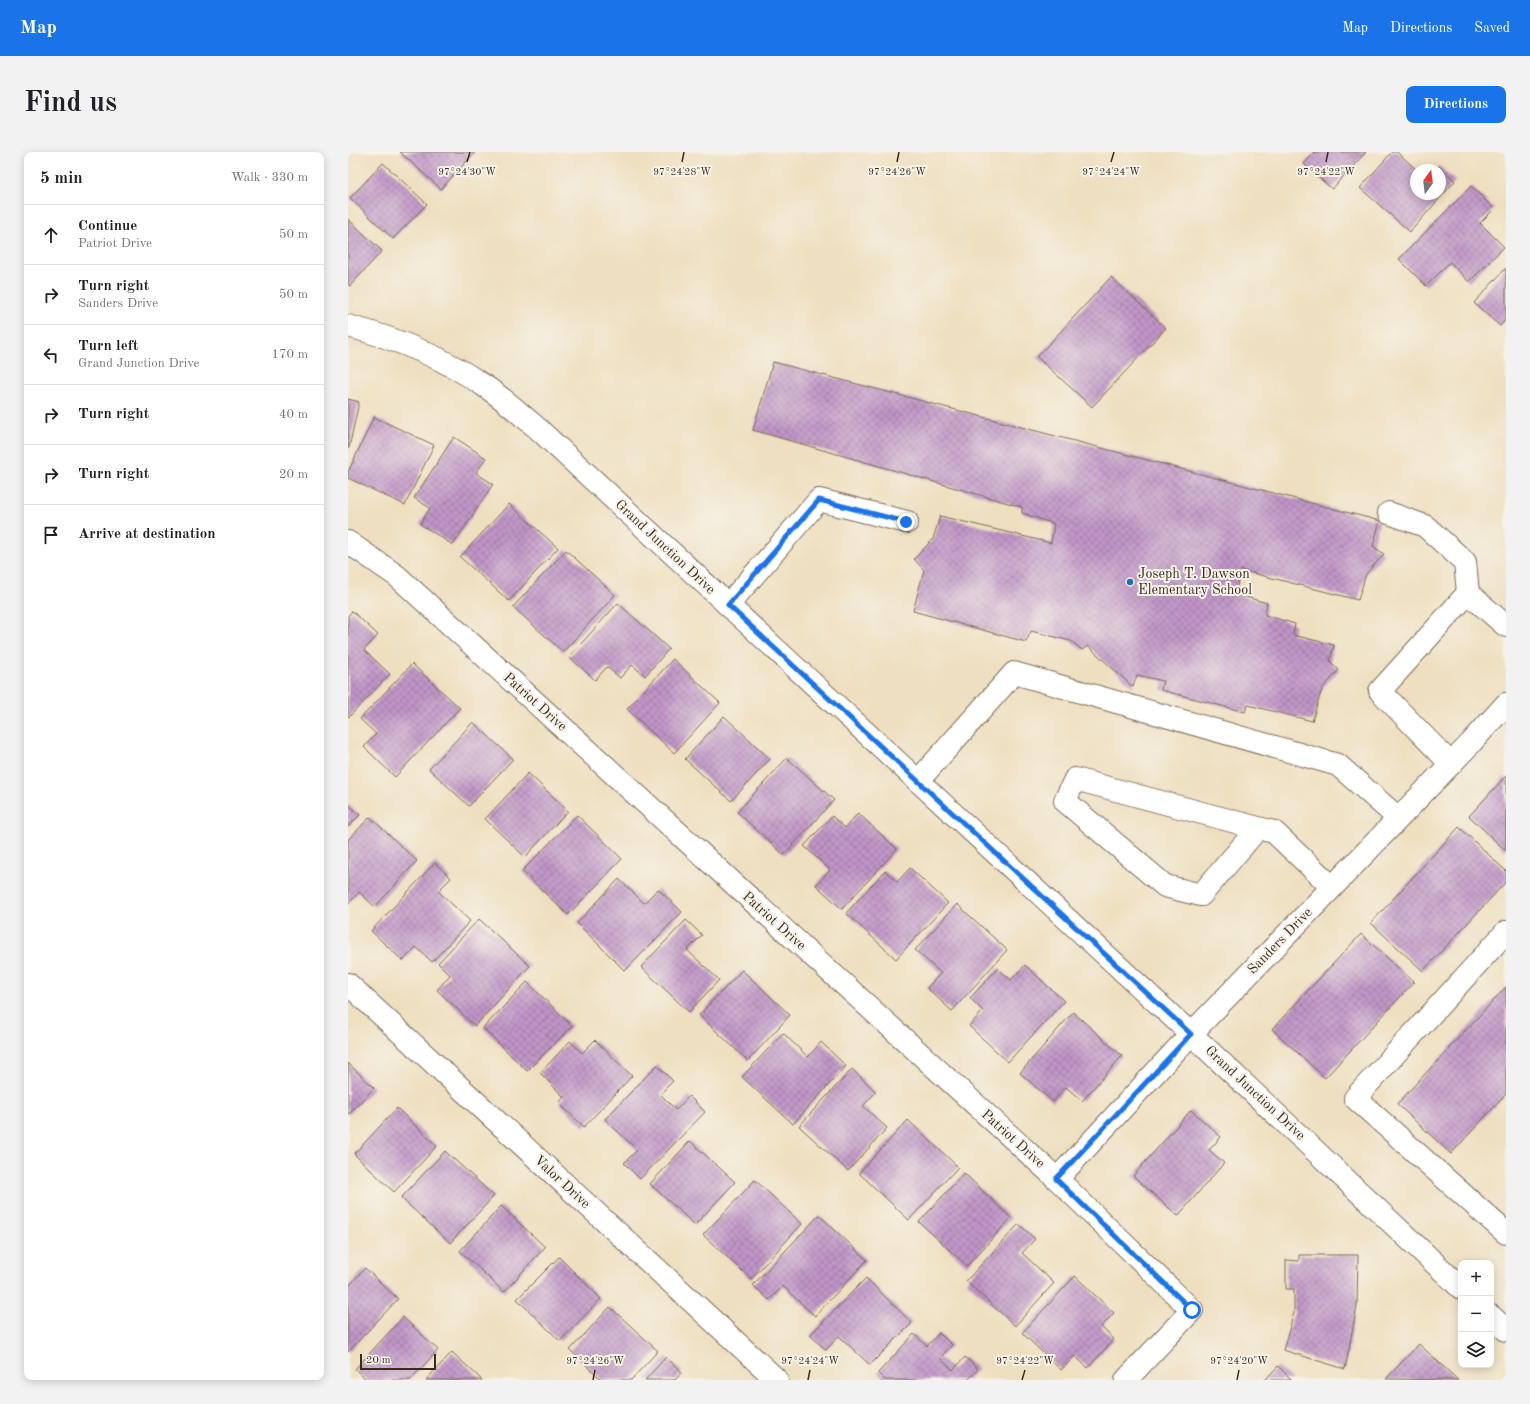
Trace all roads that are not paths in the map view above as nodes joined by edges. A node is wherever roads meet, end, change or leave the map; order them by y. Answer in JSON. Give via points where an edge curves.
{"nodes":[{"id":1,"x":348,"y":326,"type":"edge"},
{"id":2,"x":1389,"y":512,"type":"dead end"},
{"id":3,"x":906,"y":522,"type":"dead end"},
{"id":4,"x":348,"y":542,"type":"edge"},
{"id":5,"x":1468,"y":593,"type":"junction"},
{"id":6,"x":728,"y":605,"type":"junction"},
{"id":7,"x":1506,"y":626,"type":"edge"},
{"id":8,"x":1506,"y":704,"type":"edge"},
{"id":9,"x":1451,"y":764,"type":"junction"},
{"id":10,"x":918,"y":781,"type":"junction"},
{"id":11,"x":1398,"y":818,"type":"junction"},
{"id":12,"x":1258,"y":828,"type":"junction"},
{"id":13,"x":1332,"y":887,"type":"junction"},
{"id":14,"x":1506,"y":932,"type":"edge"},
{"id":15,"x":348,"y":984,"type":"edge"},
{"id":16,"x":1191,"y":1034,"type":"junction"},
{"id":17,"x":1056,"y":1179,"type":"junction"},
{"id":18,"x":1506,"y":1233,"type":"edge"},
{"id":19,"x":1458,"y":1285,"type":"edge"},
{"id":20,"x":1494,"y":1319,"type":"edge"},
{"id":21,"x":1506,"y":1330,"type":"edge"},
{"id":22,"x":777,"y":1380,"type":"edge"},
{"id":23,"x":1126,"y":1380,"type":"edge"}],
"edges":[{"from":1,"to":6,"type":"street","name":"Grand Junction Drive","via":[[429,355],[483,385],[536,427]]},
{"from":2,"to":5,"type":"street","via":[[1425,526],[1465,562]]},
{"from":3,"to":6,"type":"street","via":[[819,500]]},
{"from":4,"to":17,"type":"street","name":"Patriot Drive","via":[[397,576]]},
{"from":5,"to":7,"type":"street"},
{"from":5,"to":9,"type":"street","via":[[1380,691]]},
{"from":6,"to":10,"type":"street","name":"Grand Junction Drive"},
{"from":8,"to":9,"type":"street","name":"Sanders Drive"},
{"from":9,"to":11,"type":"street","name":"Sanders Drive"},
{"from":10,"to":11,"type":"street","via":[[1014,673],[1338,765]]},
{"from":10,"to":16,"type":"street","name":"Grand Junction Drive"},
{"from":11,"to":13,"type":"street","name":"Sanders Drive"},
{"from":12,"to":12,"type":"street","via":[[1076,779],[1065,801],[1165,886],[1202,895]]},
{"from":12,"to":13,"type":"street","via":[[1274,832]]},
{"from":13,"to":16,"type":"street","name":"Sanders Drive"},
{"from":14,"to":18,"type":"street","via":[[1355,1098]]},
{"from":15,"to":22,"type":"street","name":"Valor Drive"},
{"from":16,"to":17,"type":"street","name":"Sanders Drive"},
{"from":16,"to":19,"type":"street","name":"Grand Junction Drive"},
{"from":17,"to":23,"type":"street","name":"Patriot Drive","via":[[1192,1310]]},
{"from":20,"to":21,"type":"street"}]}
